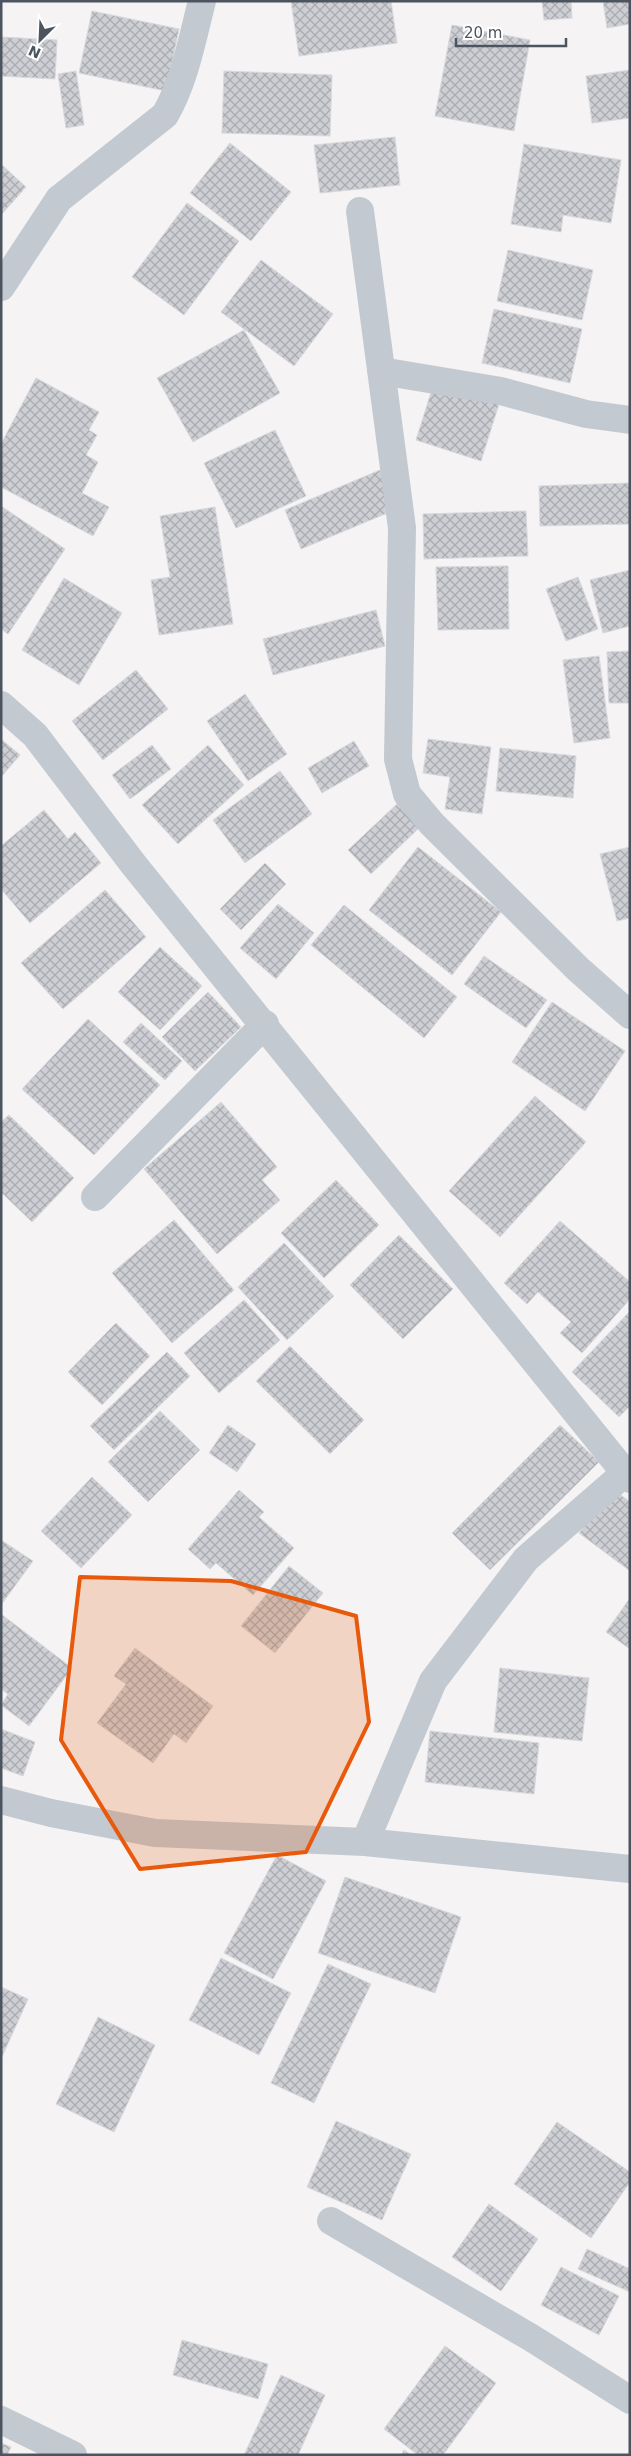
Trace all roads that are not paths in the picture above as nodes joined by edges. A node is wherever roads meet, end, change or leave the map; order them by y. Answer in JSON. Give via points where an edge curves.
{"nodes":[{"id":1,"x":202,"y":1,"type":"edge"},
{"id":2,"x":360,"y":210,"type":"dead end"},
{"id":3,"x":1,"y":287,"type":"edge"},
{"id":4,"x":381,"y":371,"type":"junction"},
{"id":5,"x":630,"y":420,"type":"edge"},
{"id":6,"x":1,"y":705,"type":"edge"},
{"id":7,"x":630,"y":1015,"type":"edge"},
{"id":8,"x":265,"y":1024,"type":"junction"},
{"id":9,"x":95,"y":1197,"type":"dead end"},
{"id":10,"x":627,"y":1476,"type":"edge"},
{"id":11,"x":1,"y":1800,"type":"edge"},
{"id":12,"x":365,"y":1842,"type":"junction"},
{"id":13,"x":630,"y":1869,"type":"edge"},
{"id":14,"x":331,"y":2221,"type":"dead end"},
{"id":15,"x":630,"y":2400,"type":"edge"},
{"id":16,"x":1,"y":2420,"type":"edge"},
{"id":17,"x":73,"y":2455,"type":"edge"}],
"edges":[{"from":1,"to":3,"type":"street","via":[[186,65],[165,115],[59,199]]},
{"from":2,"to":4,"type":"street"},
{"from":4,"to":5,"type":"street","via":[[500,391],[586,414]]},
{"from":4,"to":7,"type":"street","via":[[402,528],[398,759],[406,794],[557,948]]},
{"from":6,"to":8,"type":"street","via":[[35,735],[134,866]]},
{"from":8,"to":9,"type":"street"},
{"from":8,"to":10,"type":"street"},
{"from":10,"to":12,"type":"street","via":[[526,1559],[433,1681]]},
{"from":11,"to":12,"type":"street","via":[[155,1833]]},
{"from":12,"to":13,"type":"street"},
{"from":14,"to":15,"type":"street","via":[[530,2337]]},
{"from":16,"to":17,"type":"street"}]}
